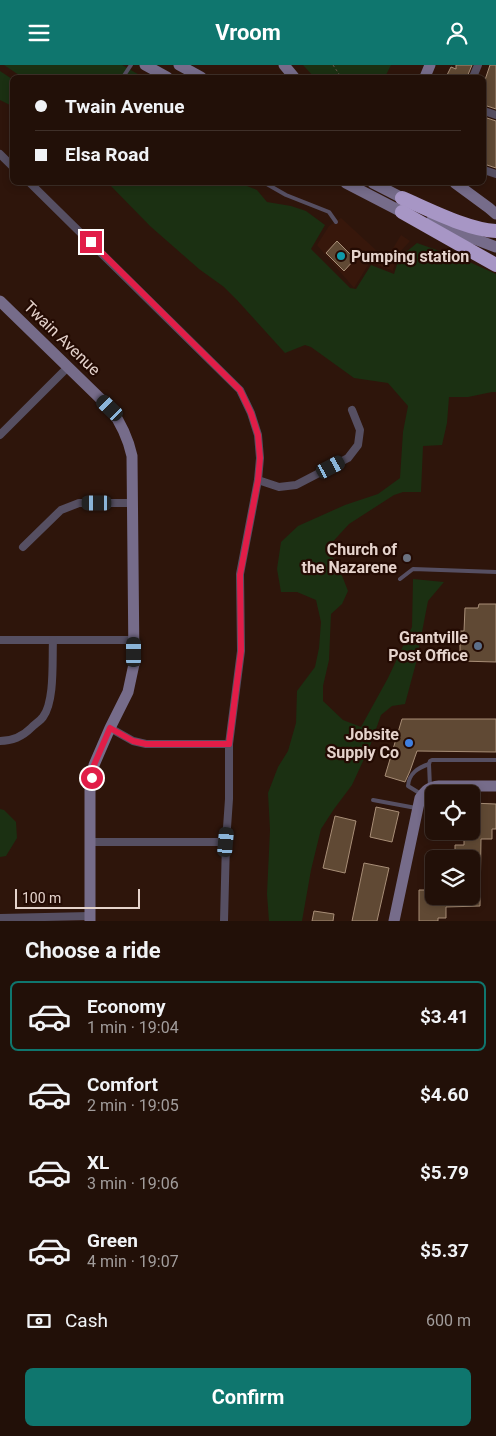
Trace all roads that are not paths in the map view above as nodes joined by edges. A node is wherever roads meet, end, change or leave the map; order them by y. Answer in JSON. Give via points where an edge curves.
{"nodes":[{"id":1,"x":145,"y":65,"type":"edge"},
{"id":2,"x":179,"y":65,"type":"edge"},
{"id":3,"x":284,"y":65,"type":"edge"},
{"id":4,"x":163,"y":75,"type":"edge"},
{"id":5,"x":197,"y":75,"type":"edge"},
{"id":6,"x":292,"y":75,"type":"edge"},
{"id":7,"x":0,"y":154,"type":"edge"},
{"id":8,"x":10,"y":164,"type":"edge"},
{"id":9,"x":32,"y":185,"type":"edge"},
{"id":10,"x":268,"y":185,"type":"edge"},
{"id":11,"x":351,"y":185,"type":"edge"},
{"id":12,"x":376,"y":185,"type":"edge"},
{"id":13,"x":458,"y":185,"type":"edge"},
{"id":14,"x":402,"y":205,"type":"junction"},
{"id":15,"x":496,"y":215,"type":"edge"},
{"id":16,"x":336,"y":221,"type":"dead end"},
{"id":17,"x":496,"y":231,"type":"edge"},
{"id":18,"x":496,"y":240,"type":"edge"},
{"id":19,"x":496,"y":247,"type":"edge"},
{"id":20,"x":496,"y":265,"type":"edge"},
{"id":21,"x":0,"y":301,"type":"edge"},
{"id":22,"x":68,"y":367,"type":"junction"},
{"id":23,"x":352,"y":410,"type":"dead end"},
{"id":24,"x":0,"y":435,"type":"edge"},
{"id":25,"x":258,"y":480,"type":"junction"},
{"id":26,"x":133,"y":503,"type":"junction"},
{"id":27,"x":23,"y":547,"type":"dead end"},
{"id":28,"x":496,"y":572,"type":"edge"},
{"id":29,"x":400,"y":579,"type":"dead end"},
{"id":30,"x":0,"y":640,"type":"edge"},
{"id":31,"x":53,"y":640,"type":"junction"},
{"id":32,"x":134,"y":640,"type":"junction"},
{"id":33,"x":110,"y":728,"type":"junction"},
{"id":34,"x":0,"y":741,"type":"edge"},
{"id":35,"x":229,"y":744,"type":"junction"},
{"id":36,"x":496,"y":760,"type":"edge"},
{"id":37,"x":429,"y":764,"type":"junction"},
{"id":38,"x":427,"y":785,"type":"edge"},
{"id":39,"x":480,"y":786,"type":"edge"},
{"id":40,"x":496,"y":786,"type":"edge"},
{"id":41,"x":425,"y":791,"type":"edge"},
{"id":42,"x":425,"y":792,"type":"edge"},
{"id":43,"x":373,"y":800,"type":"dead end"},
{"id":44,"x":418,"y":808,"type":"junction"},
{"id":45,"x":90,"y":842,"type":"junction"},
{"id":46,"x":226,"y":842,"type":"junction"},
{"id":47,"x":0,"y":918,"type":"edge"},
{"id":48,"x":90,"y":918,"type":"edge"},
{"id":49,"x":224,"y":921,"type":"edge"},
{"id":50,"x":394,"y":921,"type":"edge"}],
"edges":[{"from":1,"to":4,"type":"street"},
{"from":2,"to":5,"type":"street"},
{"from":3,"to":6,"type":"street"},
{"from":7,"to":8,"type":"street"},
{"from":9,"to":25,"type":"street","via":[[240,390],[258,435]]},
{"from":10,"to":16,"type":"lane","via":[[329,212]]},
{"from":11,"to":14,"type":"street"},
{"from":12,"to":14,"type":"street"},
{"from":13,"to":15,"type":"street"},
{"from":14,"to":17,"type":"highway","via":[[486,231]]},
{"from":14,"to":18,"type":"street"},
{"from":14,"to":19,"type":"street"},
{"from":14,"to":20,"type":"highway"},
{"from":21,"to":22,"type":"street","name":"Twain Avenue"},
{"from":22,"to":24,"type":"street"},
{"from":22,"to":26,"type":"street","name":"Twain Avenue","via":[[118,419],[132,456]]},
{"from":23,"to":25,"type":"street","via":[[360,430],[358,445],[348,458],[296,485],[279,487]]},
{"from":25,"to":35,"type":"street","via":[[240,575],[241,651]]},
{"from":26,"to":27,"type":"street","via":[[79,503],[61,510]]},
{"from":26,"to":32,"type":"street","name":"Twain Avenue"},
{"from":28,"to":29,"type":"lane","via":[[413,569]]},
{"from":30,"to":31,"type":"street"},
{"from":31,"to":32,"type":"street"},
{"from":31,"to":34,"type":"street","via":[[51,694],[43,717],[26,734]]},
{"from":32,"to":33,"type":"street","name":"Twain Avenue","via":[[134,664],[128,692]]},
{"from":33,"to":35,"type":"street","via":[[133,741],[146,744]]},
{"from":33,"to":45,"type":"street","name":"Twain Avenue","via":[[94,765],[90,791]]},
{"from":35,"to":46,"type":"street"},
{"from":36,"to":37,"type":"lane","via":[[432,760]]},
{"from":37,"to":38,"type":"lane"},
{"from":37,"to":41,"type":"lane","via":[[415,771],[409,779],[408,786]]},
{"from":39,"to":40,"type":"street"},
{"from":42,"to":44,"type":"street"},
{"from":43,"to":44,"type":"lane"},
{"from":44,"to":50,"type":"street"},
{"from":45,"to":46,"type":"street"},
{"from":45,"to":48,"type":"street","name":"Twain Avenue"},
{"from":46,"to":49,"type":"street"},
{"from":47,"to":48,"type":"street"}]}
